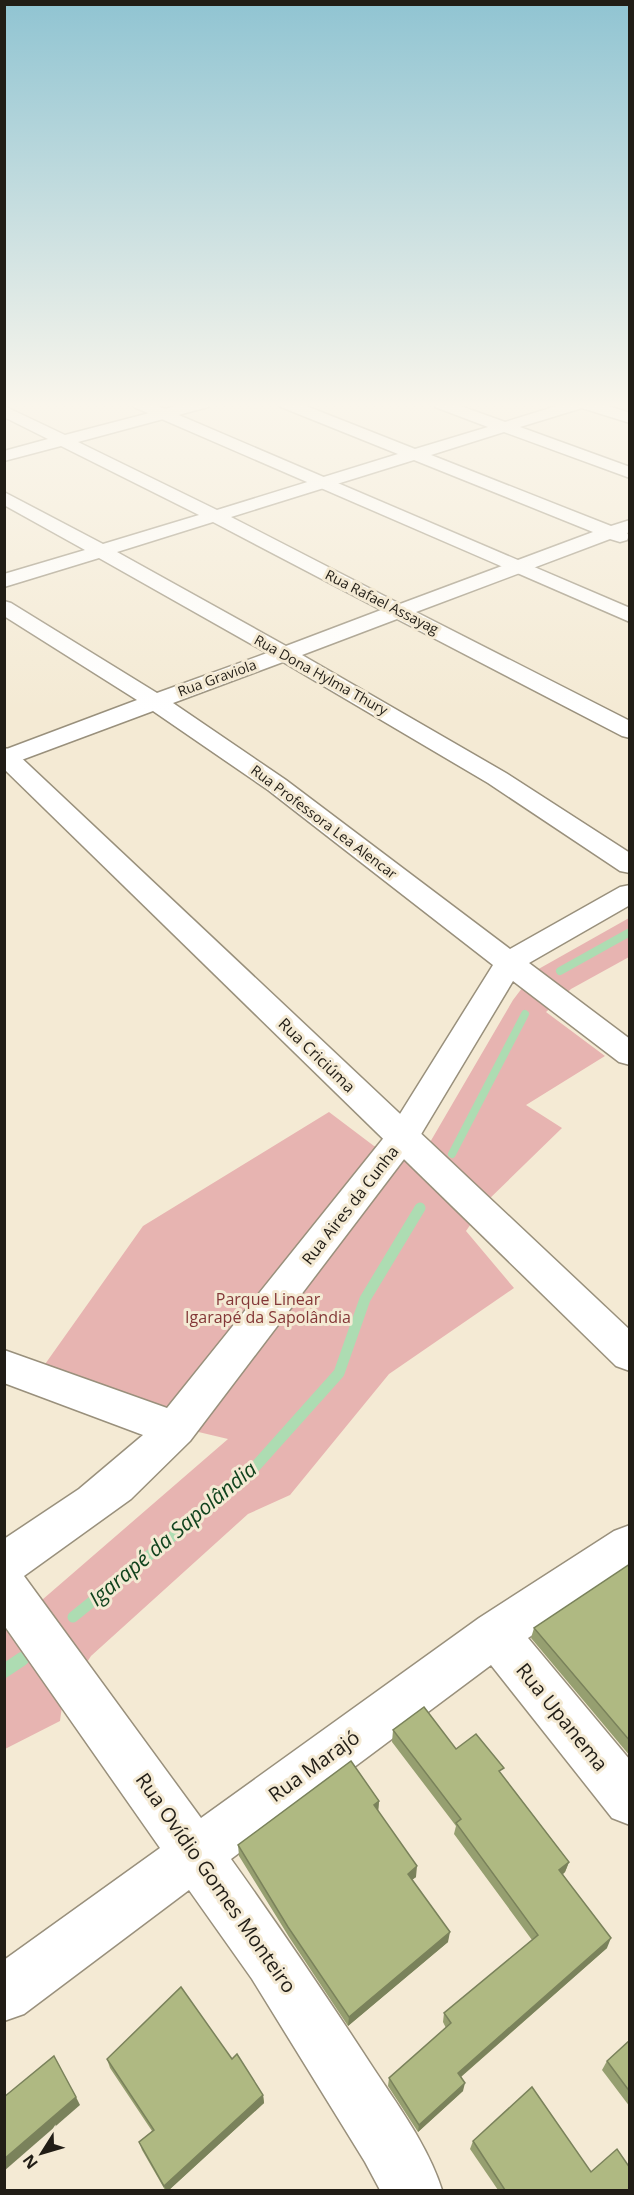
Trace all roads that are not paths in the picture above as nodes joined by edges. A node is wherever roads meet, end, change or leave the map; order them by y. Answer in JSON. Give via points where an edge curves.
{"nodes":[{"id":1,"x":21,"y":506,"type":"edge"},
{"id":2,"x":196,"y":506,"type":"edge"},
{"id":3,"x":245,"y":506,"type":"edge"},
{"id":4,"x":379,"y":506,"type":"edge"},
{"id":5,"x":554,"y":506,"type":"edge"},
{"id":6,"x":215,"y":516,"type":"junction"},
{"id":7,"x":623,"y":532,"type":"edge"},
{"id":8,"x":102,"y":552,"type":"junction"},
{"id":9,"x":517,"y":566,"type":"junction"},
{"id":10,"x":4,"y":581,"type":"edge"},
{"id":11,"x":4,"y":607,"type":"edge"},
{"id":12,"x":400,"y":611,"type":"junction"},
{"id":13,"x":630,"y":616,"type":"edge"},
{"id":14,"x":282,"y":653,"type":"junction"},
{"id":15,"x":154,"y":701,"type":"junction"},
{"id":16,"x":630,"y":731,"type":"edge"},
{"id":17,"x":6,"y":756,"type":"edge"},
{"id":18,"x":630,"y":865,"type":"edge"},
{"id":19,"x":630,"y":893,"type":"edge"},
{"id":20,"x":510,"y":961,"type":"junction"},
{"id":21,"x":630,"y":1055,"type":"edge"},
{"id":22,"x":402,"y":1138,"type":"junction"},
{"id":23,"x":630,"y":1355,"type":"edge"},
{"id":24,"x":4,"y":1366,"type":"edge"},
{"id":25,"x":176,"y":1429,"type":"junction"},
{"id":26,"x":630,"y":1545,"type":"edge"},
{"id":27,"x":4,"y":1564,"type":"edge"},
{"id":28,"x":4,"y":1586,"type":"edge"},
{"id":29,"x":495,"y":1634,"type":"junction"},
{"id":30,"x":630,"y":1800,"type":"edge"},
{"id":31,"x":196,"y":1852,"type":"junction"},
{"id":32,"x":4,"y":1994,"type":"edge"},
{"id":33,"x":412,"y":2190,"type":"edge"}],
"edges":[{"from":1,"to":8,"type":"street","name":"Rua Dona Hylma Thury"},
{"from":2,"to":6,"type":"street","name":"Rua Rafael Assayag"},
{"from":3,"to":6,"type":"street"},
{"from":4,"to":9,"type":"street"},
{"from":5,"to":7,"type":"street"},
{"from":6,"to":8,"type":"street"},
{"from":6,"to":12,"type":"street","name":"Rua Rafael Assayag"},
{"from":7,"to":9,"type":"street","name":"Rua Graviola"},
{"from":8,"to":10,"type":"street"},
{"from":8,"to":14,"type":"street","name":"Rua Dona Hylma Thury"},
{"from":9,"to":12,"type":"street","name":"Rua Graviola"},
{"from":9,"to":13,"type":"street"},
{"from":11,"to":15,"type":"street","name":"Rua Professora Lea Alencar"},
{"from":12,"to":14,"type":"street","name":"Rua Graviola"},
{"from":12,"to":16,"type":"street","name":"Rua Rafael Assayag"},
{"from":14,"to":15,"type":"street","name":"Rua Graviola"},
{"from":14,"to":18,"type":"street","name":"Rua Dona Hylma Thury","via":[[496,778]]},
{"from":15,"to":17,"type":"street","name":"Rua Graviola"},
{"from":15,"to":20,"type":"street","name":"Rua Professora Lea Alencar","via":[[277,785]]},
{"from":17,"to":22,"type":"street","name":"Rua Criciúma"},
{"from":19,"to":20,"type":"street","name":"Rua Aires da Cunha"},
{"from":20,"to":21,"type":"street","name":"Rua Professora Lea Alencar"},
{"from":20,"to":22,"type":"street","name":"Rua Aires da Cunha"},
{"from":22,"to":23,"type":"street","name":"Rua Criciúma"},
{"from":22,"to":25,"type":"street","name":"Rua Aires da Cunha"},
{"from":24,"to":25,"type":"street"},
{"from":25,"to":27,"type":"street","name":"Rua Aires da Cunha","via":[[156,1451],[81,1513]]},
{"from":26,"to":29,"type":"street","name":"Rua Marajó"},
{"from":28,"to":31,"type":"street","name":"Rua Ovídio Gomes Monteiro"},
{"from":29,"to":30,"type":"street","name":"Rua Upanema"},
{"from":29,"to":31,"type":"street","name":"Rua Marajó"},
{"from":31,"to":32,"type":"street","name":"Rua Marajó"},
{"from":31,"to":33,"type":"street","name":"Rua Ovídio Gomes Monteiro","via":[[284,1980],[386,2141]]}]}
